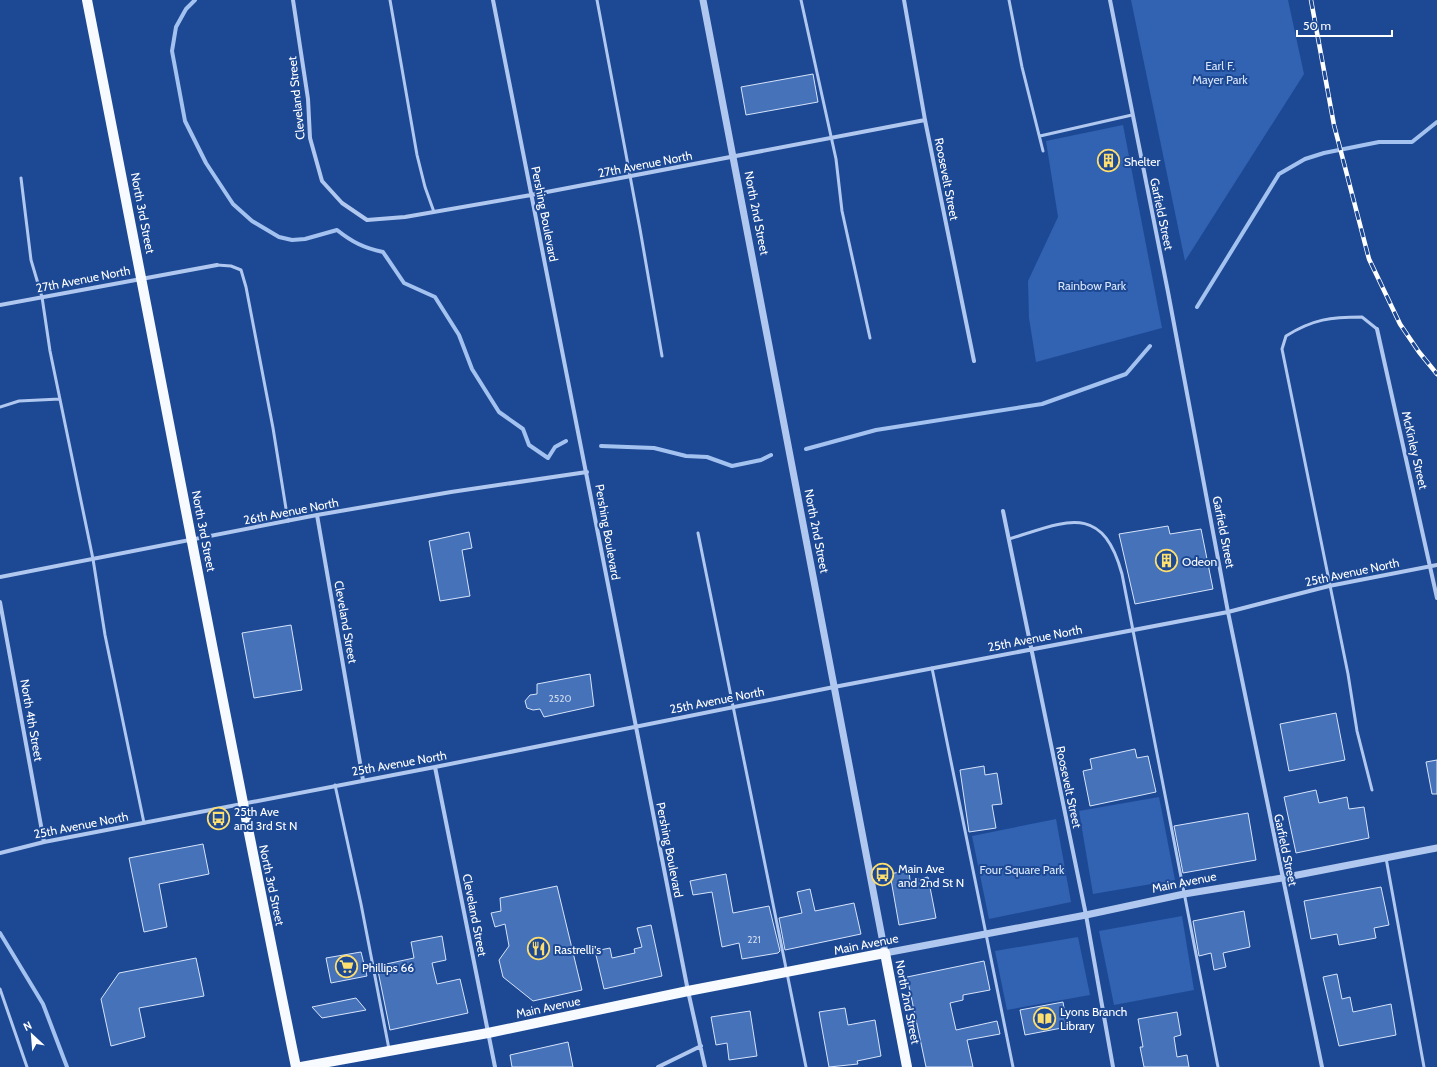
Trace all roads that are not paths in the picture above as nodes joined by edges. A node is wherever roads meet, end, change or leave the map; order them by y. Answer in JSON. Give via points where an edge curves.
{"nodes":[{"id":1,"x":87,"y":0,"type":"edge"},
{"id":2,"x":293,"y":0,"type":"edge"},
{"id":3,"x":390,"y":0,"type":"edge"},
{"id":4,"x":493,"y":0,"type":"edge"},
{"id":5,"x":597,"y":0,"type":"edge"},
{"id":6,"x":703,"y":0,"type":"edge"},
{"id":7,"x":801,"y":0,"type":"edge"},
{"id":8,"x":904,"y":0,"type":"edge"},
{"id":9,"x":1009,"y":0,"type":"edge"},
{"id":10,"x":1110,"y":0,"type":"edge"},
{"id":11,"x":1132,"y":115,"type":"junction"},
{"id":12,"x":925,"y":120,"type":"junction"},
{"id":13,"x":1040,"y":136,"type":"junction"},
{"id":14,"x":831,"y":138,"type":"junction"},
{"id":15,"x":1042,"y":152,"type":"dead end"},
{"id":16,"x":734,"y":158,"type":"junction"},
{"id":17,"x":631,"y":177,"type":"junction"},
{"id":18,"x":21,"y":178,"type":"dead end"},
{"id":19,"x":531,"y":195,"type":"junction"},
{"id":20,"x":434,"y":212,"type":"junction"},
{"id":21,"x":367,"y":220,"type":"joint"},
{"id":22,"x":217,"y":265,"type":"joint"},
{"id":23,"x":142,"y":278,"type":"junction"},
{"id":24,"x":42,"y":297,"type":"junction"},
{"id":25,"x":0,"y":305,"type":"edge"},
{"id":26,"x":1377,"y":329,"type":"joint"},
{"id":27,"x":870,"y":338,"type":"dead end"},
{"id":28,"x":662,"y":356,"type":"dead end"},
{"id":29,"x":974,"y":361,"type":"dead end"},
{"id":30,"x":60,"y":399,"type":"junction"},
{"id":31,"x":0,"y":407,"type":"edge"},
{"id":32,"x":587,"y":472,"type":"junction"},
{"id":33,"x":1003,"y":511,"type":"dead end"},
{"id":34,"x":317,"y":515,"type":"junction"},
{"id":35,"x":288,"y":521,"type":"junction"},
{"id":36,"x":698,"y":533,"type":"dead end"},
{"id":37,"x":1009,"y":539,"type":"junction"},
{"id":38,"x":193,"y":540,"type":"junction"},
{"id":39,"x":92,"y":559,"type":"junction"},
{"id":40,"x":1437,"y":565,"type":"edge"},
{"id":41,"x":1431,"y":566,"type":"junction"},
{"id":42,"x":0,"y":577,"type":"edge"},
{"id":43,"x":1329,"y":586,"type":"junction"},
{"id":44,"x":1437,"y":598,"type":"edge"},
{"id":45,"x":0,"y":602,"type":"edge"},
{"id":46,"x":1228,"y":612,"type":"junction"},
{"id":47,"x":1132,"y":630,"type":"junction"},
{"id":48,"x":1030,"y":649,"type":"junction"},
{"id":49,"x":932,"y":668,"type":"junction"},
{"id":50,"x":834,"y":687,"type":"junction"},
{"id":51,"x":734,"y":706,"type":"junction"},
{"id":52,"x":636,"y":727,"type":"junction"},
{"id":53,"x":435,"y":767,"type":"junction"},
{"id":54,"x":363,"y":780,"type":"junction"},
{"id":55,"x":335,"y":785,"type":"junction"},
{"id":56,"x":1372,"y":790,"type":"dead end"},
{"id":57,"x":242,"y":804,"type":"junction"},
{"id":58,"x":144,"y":823,"type":"junction"},
{"id":59,"x":44,"y":842,"type":"junction"},
{"id":60,"x":1437,"y":848,"type":"edge"},
{"id":61,"x":0,"y":853,"type":"edge"},
{"id":62,"x":1386,"y":858,"type":"junction"},
{"id":63,"x":1282,"y":878,"type":"junction"},
{"id":64,"x":1184,"y":894,"type":"junction"},
{"id":65,"x":1086,"y":915,"type":"junction"},
{"id":66,"x":986,"y":934,"type":"junction"},
{"id":67,"x":885,"y":953,"type":"junction"},
{"id":68,"x":788,"y":972,"type":"junction"},
{"id":69,"x":0,"y":989,"type":"edge"},
{"id":70,"x":688,"y":991,"type":"junction"},
{"id":71,"x":488,"y":1033,"type":"junction"},
{"id":72,"x":701,"y":1046,"type":"junction"},
{"id":73,"x":389,"y":1051,"type":"junction"},
{"id":74,"x":27,"y":1067,"type":"edge"},
{"id":75,"x":296,"y":1067,"type":"edge"},
{"id":76,"x":301,"y":1067,"type":"edge"},
{"id":77,"x":495,"y":1067,"type":"edge"},
{"id":78,"x":658,"y":1067,"type":"edge"},
{"id":79,"x":705,"y":1067,"type":"edge"},
{"id":80,"x":806,"y":1067,"type":"edge"},
{"id":81,"x":907,"y":1067,"type":"edge"},
{"id":82,"x":1013,"y":1067,"type":"edge"},
{"id":83,"x":1113,"y":1067,"type":"edge"},
{"id":84,"x":1218,"y":1067,"type":"edge"},
{"id":85,"x":1322,"y":1067,"type":"edge"},
{"id":86,"x":1424,"y":1067,"type":"edge"}],
"edges":[{"from":1,"to":23,"type":"main road","name":"North 3rd Street"},
{"from":2,"to":21,"type":"street","name":"Cleveland Street","via":[[308,99],[310,138],[322,181],[342,203]]},
{"from":3,"to":20,"type":"lane","via":[[417,154]]},
{"from":4,"to":19,"type":"street","name":"Pershing Boulevard"},
{"from":5,"to":17,"type":"lane"},
{"from":6,"to":16,"type":"street","name":"North 2nd Street"},
{"from":7,"to":14,"type":"lane"},
{"from":8,"to":12,"type":"street","name":"Roosevelt Street"},
{"from":9,"to":13,"type":"lane","via":[[1022,67]]},
{"from":10,"to":11,"type":"street","name":"Garfield Street"},
{"from":11,"to":13,"type":"lane"},
{"from":11,"to":46,"type":"street","name":"Garfield Street"},
{"from":12,"to":14,"type":"street","name":"27th Avenue North"},
{"from":12,"to":29,"type":"street","name":"Roosevelt Street"},
{"from":13,"to":15,"type":"lane"},
{"from":14,"to":16,"type":"street","name":"27th Avenue North"},
{"from":14,"to":27,"type":"lane","via":[[842,211]]},
{"from":16,"to":17,"type":"street","name":"27th Avenue North"},
{"from":16,"to":50,"type":"street","name":"North 2nd Street"},
{"from":17,"to":19,"type":"street","name":"27th Avenue North"},
{"from":17,"to":28,"type":"lane"},
{"from":18,"to":24,"type":"lane","via":[[31,260]]},
{"from":19,"to":20,"type":"street","name":"27th Avenue North"},
{"from":19,"to":32,"type":"street","name":"Pershing Boulevard"},
{"from":20,"to":21,"type":"street","name":"27th Avenue North"},
{"from":22,"to":23,"type":"street","name":"27th Avenue North"},
{"from":22,"to":35,"type":"lane","via":[[241,270],[246,287],[274,428]]},
{"from":23,"to":24,"type":"street","name":"27th Avenue North"},
{"from":23,"to":38,"type":"main road","name":"North 3rd Street"},
{"from":24,"to":25,"type":"street","name":"27th Avenue North"},
{"from":24,"to":30,"type":"lane"},
{"from":26,"to":41,"type":"street","name":"McKinley Street"},
{"from":26,"to":43,"type":"lane","via":[[1362,317],[1324,318],[1304,325],[1286,336],[1282,349]]},
{"from":30,"to":31,"type":"lane","via":[[19,401]]},
{"from":30,"to":39,"type":"lane"},
{"from":32,"to":34,"type":"street","name":"26th Avenue North"},
{"from":32,"to":52,"type":"street","name":"Pershing Boulevard"},
{"from":33,"to":37,"type":"street","name":"Roosevelt Street"},
{"from":34,"to":35,"type":"street","name":"26th Avenue North"},
{"from":34,"to":54,"type":"street","name":"Cleveland Street"},
{"from":35,"to":38,"type":"street","name":"26th Avenue North"},
{"from":36,"to":51,"type":"lane"},
{"from":37,"to":47,"type":"lane","via":[[1075,521],[1098,528],[1116,552]]},
{"from":37,"to":48,"type":"street","name":"Roosevelt Street"},
{"from":38,"to":39,"type":"street","name":"26th Avenue North"},
{"from":38,"to":57,"type":"main road","name":"North 3rd Street"},
{"from":39,"to":42,"type":"street","name":"26th Avenue North"},
{"from":39,"to":58,"type":"lane","via":[[110,663]]},
{"from":40,"to":41,"type":"street","name":"25th Avenue North"},
{"from":41,"to":43,"type":"street","name":"25th Avenue North"},
{"from":41,"to":44,"type":"street","name":"McKinley Street"},
{"from":43,"to":46,"type":"street","name":"25th Avenue North"},
{"from":43,"to":56,"type":"lane","via":[[1357,731]]},
{"from":45,"to":59,"type":"street","name":"North 4th Street"},
{"from":46,"to":47,"type":"street","name":"25th Avenue North"},
{"from":46,"to":63,"type":"street","name":"Garfield Street"},
{"from":47,"to":48,"type":"street","name":"25th Avenue North"},
{"from":47,"to":64,"type":"lane"},
{"from":48,"to":49,"type":"street","name":"25th Avenue North"},
{"from":48,"to":65,"type":"street","name":"Roosevelt Street"},
{"from":49,"to":50,"type":"street","name":"25th Avenue North"},
{"from":49,"to":66,"type":"lane"},
{"from":50,"to":51,"type":"street","name":"25th Avenue North"},
{"from":50,"to":67,"type":"street","name":"North 2nd Street"},
{"from":51,"to":52,"type":"street","name":"25th Avenue North"},
{"from":51,"to":68,"type":"lane"},
{"from":52,"to":53,"type":"street","name":"25th Avenue North"},
{"from":52,"to":70,"type":"street","name":"Pershing Boulevard"},
{"from":53,"to":54,"type":"street","name":"25th Avenue North"},
{"from":53,"to":71,"type":"street","name":"Cleveland Street"},
{"from":54,"to":55,"type":"street","name":"25th Avenue North"},
{"from":55,"to":57,"type":"street","name":"25th Avenue North"},
{"from":55,"to":73,"type":"lane"},
{"from":57,"to":58,"type":"street","name":"25th Avenue North"},
{"from":57,"to":75,"type":"main road","name":"North 3rd Street"},
{"from":58,"to":59,"type":"street","name":"25th Avenue North"},
{"from":59,"to":61,"type":"street","name":"25th Avenue North"},
{"from":60,"to":62,"type":"street","name":"Main Avenue"},
{"from":62,"to":63,"type":"street","name":"Main Avenue"},
{"from":62,"to":86,"type":"lane"},
{"from":63,"to":64,"type":"street","name":"Main Avenue"},
{"from":63,"to":85,"type":"street","name":"Garfield Street"},
{"from":64,"to":65,"type":"street","name":"Main Avenue"},
{"from":64,"to":84,"type":"lane"},
{"from":65,"to":66,"type":"street","name":"Main Avenue"},
{"from":65,"to":83,"type":"street","name":"Roosevelt Street"},
{"from":66,"to":67,"type":"street","name":"Main Avenue"},
{"from":66,"to":82,"type":"lane"},
{"from":67,"to":68,"type":"main road","name":"Main Avenue"},
{"from":67,"to":81,"type":"main road","name":"North 2nd Street"},
{"from":68,"to":70,"type":"main road","name":"Main Avenue"},
{"from":68,"to":80,"type":"lane"},
{"from":69,"to":74,"type":"lane"},
{"from":70,"to":71,"type":"main road","name":"Main Avenue"},
{"from":70,"to":72,"type":"street","name":"Pershing Boulevard"},
{"from":71,"to":73,"type":"main road","name":"Main Avenue"},
{"from":71,"to":77,"type":"street","name":"Cleveland Street"},
{"from":72,"to":78,"type":"street"},
{"from":72,"to":79,"type":"street","name":"Pershing Boulevard"},
{"from":73,"to":76,"type":"main road","name":"Main Avenue"}]}
